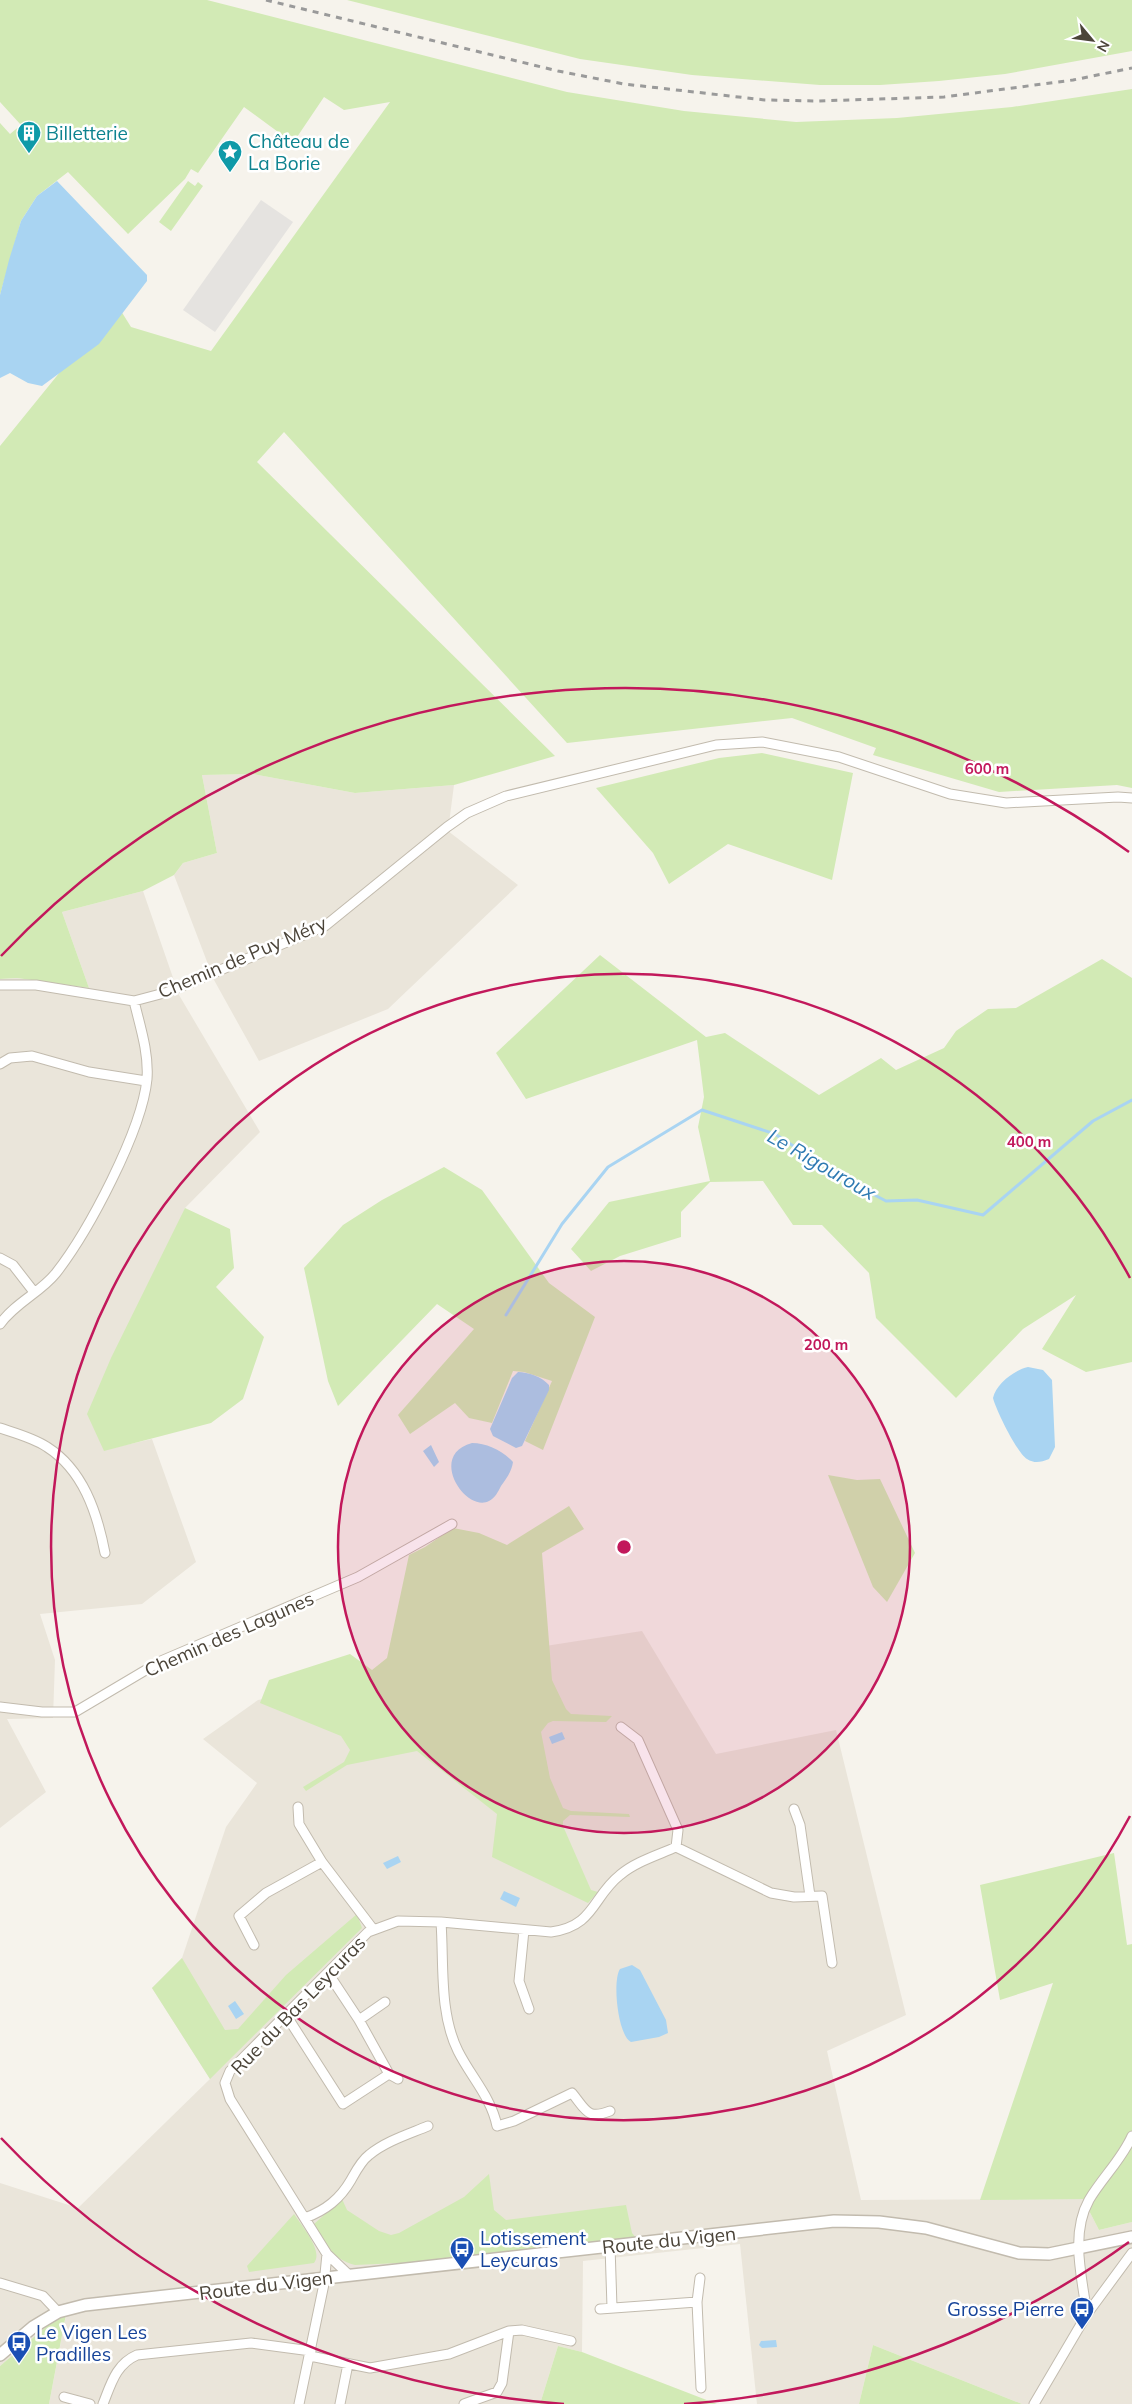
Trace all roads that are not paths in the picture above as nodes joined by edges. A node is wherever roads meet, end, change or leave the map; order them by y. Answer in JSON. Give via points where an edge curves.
{"nodes":[{"id":1,"x":1132,"y":798,"type":"edge"},
{"id":2,"x":0,"y":985,"type":"edge"},
{"id":3,"x":134,"y":1001,"type":"junction"},
{"id":4,"x":0,"y":1064,"type":"edge"},
{"id":5,"x":146,"y":1081,"type":"junction"},
{"id":6,"x":0,"y":1258,"type":"edge"},
{"id":7,"x":34,"y":1292,"type":"junction"},
{"id":8,"x":0,"y":1324,"type":"edge"},
{"id":9,"x":0,"y":1428,"type":"edge"},
{"id":10,"x":452,"y":1524,"type":"dead end"},
{"id":11,"x":105,"y":1552,"type":"dead end"},
{"id":12,"x":0,"y":1707,"type":"edge"},
{"id":13,"x":621,"y":1728,"type":"dead end"},
{"id":14,"x":298,"y":1807,"type":"dead end"},
{"id":15,"x":794,"y":1809,"type":"dead end"},
{"id":16,"x":676,"y":1847,"type":"junction"},
{"id":17,"x":322,"y":1862,"type":"junction"},
{"id":18,"x":810,"y":1896,"type":"junction"},
{"id":19,"x":441,"y":1922,"type":"junction"},
{"id":20,"x":373,"y":1929,"type":"junction"},
{"id":21,"x":524,"y":1930,"type":"junction"},
{"id":22,"x":254,"y":1944,"type":"dead end"},
{"id":23,"x":832,"y":1963,"type":"dead end"},
{"id":24,"x":328,"y":1973,"type":"junction"},
{"id":25,"x":386,"y":2002,"type":"dead end"},
{"id":26,"x":529,"y":2009,"type":"dead end"},
{"id":27,"x":286,"y":2015,"type":"junction"},
{"id":28,"x":359,"y":2020,"type":"junction"},
{"id":29,"x":389,"y":2074,"type":"junction"},
{"id":30,"x":398,"y":2079,"type":"dead end"},
{"id":31,"x":610,"y":2111,"type":"dead end"},
{"id":32,"x":428,"y":2126,"type":"dead end"},
{"id":33,"x":1132,"y":2136,"type":"edge"},
{"id":34,"x":305,"y":2218,"type":"junction"},
{"id":35,"x":1132,"y":2237,"type":"edge"},
{"id":36,"x":610,"y":2246,"type":"junction"},
{"id":37,"x":1078,"y":2248,"type":"junction"},
{"id":38,"x":1132,"y":2253,"type":"edge"},
{"id":39,"x":327,"y":2254,"type":"junction"},
{"id":40,"x":349,"y":2275,"type":"junction"},
{"id":41,"x":324,"y":2278,"type":"junction"},
{"id":42,"x":700,"y":2278,"type":"dead end"},
{"id":43,"x":0,"y":2283,"type":"edge"},
{"id":44,"x":697,"y":2302,"type":"junction"},
{"id":45,"x":612,"y":2307,"type":"junction"},
{"id":46,"x":600,"y":2310,"type":"dead end"},
{"id":47,"x":58,"y":2312,"type":"junction"},
{"id":48,"x":1087,"y":2314,"type":"junction"},
{"id":49,"x":509,"y":2331,"type":"junction"},
{"id":50,"x":571,"y":2342,"type":"dead end"},
{"id":51,"x":310,"y":2354,"type":"junction"},
{"id":52,"x":0,"y":2355,"type":"edge"},
{"id":53,"x":348,"y":2364,"type":"junction"},
{"id":54,"x":701,"y":2388,"type":"dead end"},
{"id":55,"x":64,"y":2397,"type":"dead end"},
{"id":56,"x":90,"y":2404,"type":"edge"},
{"id":57,"x":103,"y":2404,"type":"edge"},
{"id":58,"x":299,"y":2404,"type":"edge"},
{"id":59,"x":340,"y":2404,"type":"edge"},
{"id":60,"x":464,"y":2404,"type":"edge"},
{"id":61,"x":1034,"y":2404,"type":"edge"}],
"edges":[{"from":1,"to":3,"type":"street","name":"Chemin de Puy Méry","via":[[1006,803],[950,794],[839,757],[762,742],[716,745],[506,796],[467,813],[325,926],[168,992]]},
{"from":2,"to":3,"type":"street","name":"Chemin de Puy Méry","via":[[36,985]]},
{"from":3,"to":5,"type":"street","via":[[146,1056]]},
{"from":4,"to":5,"type":"street","via":[[10,1058],[32,1056],[89,1072]]},
{"from":5,"to":7,"type":"street","via":[[134,1130],[91,1218],[55,1274]]},
{"from":6,"to":7,"type":"street","via":[[13,1265]]},
{"from":7,"to":8,"type":"street","via":[[11,1310]]},
{"from":9,"to":11,"type":"street","via":[[46,1446],[76,1473],[100,1523]]},
{"from":10,"to":12,"type":"street","name":"Chemin des Lagunes","via":[[358,1578],[161,1661],[75,1712]]},
{"from":13,"to":16,"type":"street","via":[[638,1740],[678,1830]]},
{"from":14,"to":17,"type":"street","via":[[299,1824]]},
{"from":15,"to":18,"type":"street","via":[[800,1825]]},
{"from":16,"to":18,"type":"street","via":[[771,1893]]},
{"from":16,"to":21,"type":"street","name":"Rue du Bas Leycuras","via":[[620,1874],[603,1893],[594,1910],[580,1922],[565,1930]]},
{"from":17,"to":20,"type":"street"},
{"from":17,"to":22,"type":"street","via":[[266,1893],[239,1916]]},
{"from":18,"to":23,"type":"street","via":[[822,1896]]},
{"from":19,"to":20,"type":"street","name":"Rue du Bas Leycuras","via":[[398,1921]]},
{"from":19,"to":21,"type":"street","name":"Rue du Bas Leycuras"},
{"from":19,"to":31,"type":"street","via":[[447,2023],[458,2051],[494,2109],[497,2126],[572,2093],[589,2114],[597,2116]]},
{"from":20,"to":24,"type":"street","name":"Rue du Bas Leycuras"},
{"from":21,"to":26,"type":"street","via":[[519,1981]]},
{"from":24,"to":27,"type":"street","name":"Rue du Bas Leycuras"},
{"from":24,"to":28,"type":"street"},
{"from":25,"to":28,"type":"street"},
{"from":27,"to":29,"type":"street","via":[[343,2104]]},
{"from":27,"to":34,"type":"street","name":"Rue du Bas Leycuras","via":[[230,2071],[226,2083],[230,2099]]},
{"from":28,"to":29,"type":"street"},
{"from":29,"to":30,"type":"street"},
{"from":32,"to":34,"type":"street","via":[[369,2155],[340,2196],[324,2211]]},
{"from":33,"to":37,"type":"street","via":[[1089,2201],[1083,2214]]},
{"from":34,"to":39,"type":"street","name":"Rue du Bas Leycuras"},
{"from":35,"to":37,"type":"street","name":"Route du Vigen"},
{"from":36,"to":37,"type":"street","name":"Route du Vigen","via":[[852,2221],[926,2228],[1019,2253],[1049,2254]]},
{"from":36,"to":40,"type":"street","name":"Route du Vigen"},
{"from":36,"to":45,"type":"street"},
{"from":37,"to":48,"type":"street"},
{"from":38,"to":48,"type":"street"},
{"from":39,"to":40,"type":"street","name":"Rue du Bas Leycuras"},
{"from":39,"to":41,"type":"street"},
{"from":40,"to":41,"type":"street","name":"Route du Vigen"},
{"from":41,"to":47,"type":"street","name":"Route du Vigen","via":[[85,2305]]},
{"from":41,"to":51,"type":"street"},
{"from":42,"to":44,"type":"street"},
{"from":43,"to":47,"type":"street","via":[[43,2296]]},
{"from":44,"to":45,"type":"street"},
{"from":44,"to":54,"type":"street"},
{"from":45,"to":46,"type":"street"},
{"from":47,"to":52,"type":"street","name":"Route du Vigen"},
{"from":48,"to":61,"type":"street"},
{"from":49,"to":50,"type":"street","via":[[522,2330]]},
{"from":49,"to":53,"type":"street","via":[[449,2354],[370,2368]]},
{"from":49,"to":60,"type":"street","via":[[502,2383],[497,2392]]},
{"from":51,"to":53,"type":"street"},
{"from":51,"to":57,"type":"street","via":[[251,2343],[137,2355],[122,2365]]},
{"from":51,"to":58,"type":"street"},
{"from":53,"to":59,"type":"street"},
{"from":55,"to":56,"type":"street"}]}
